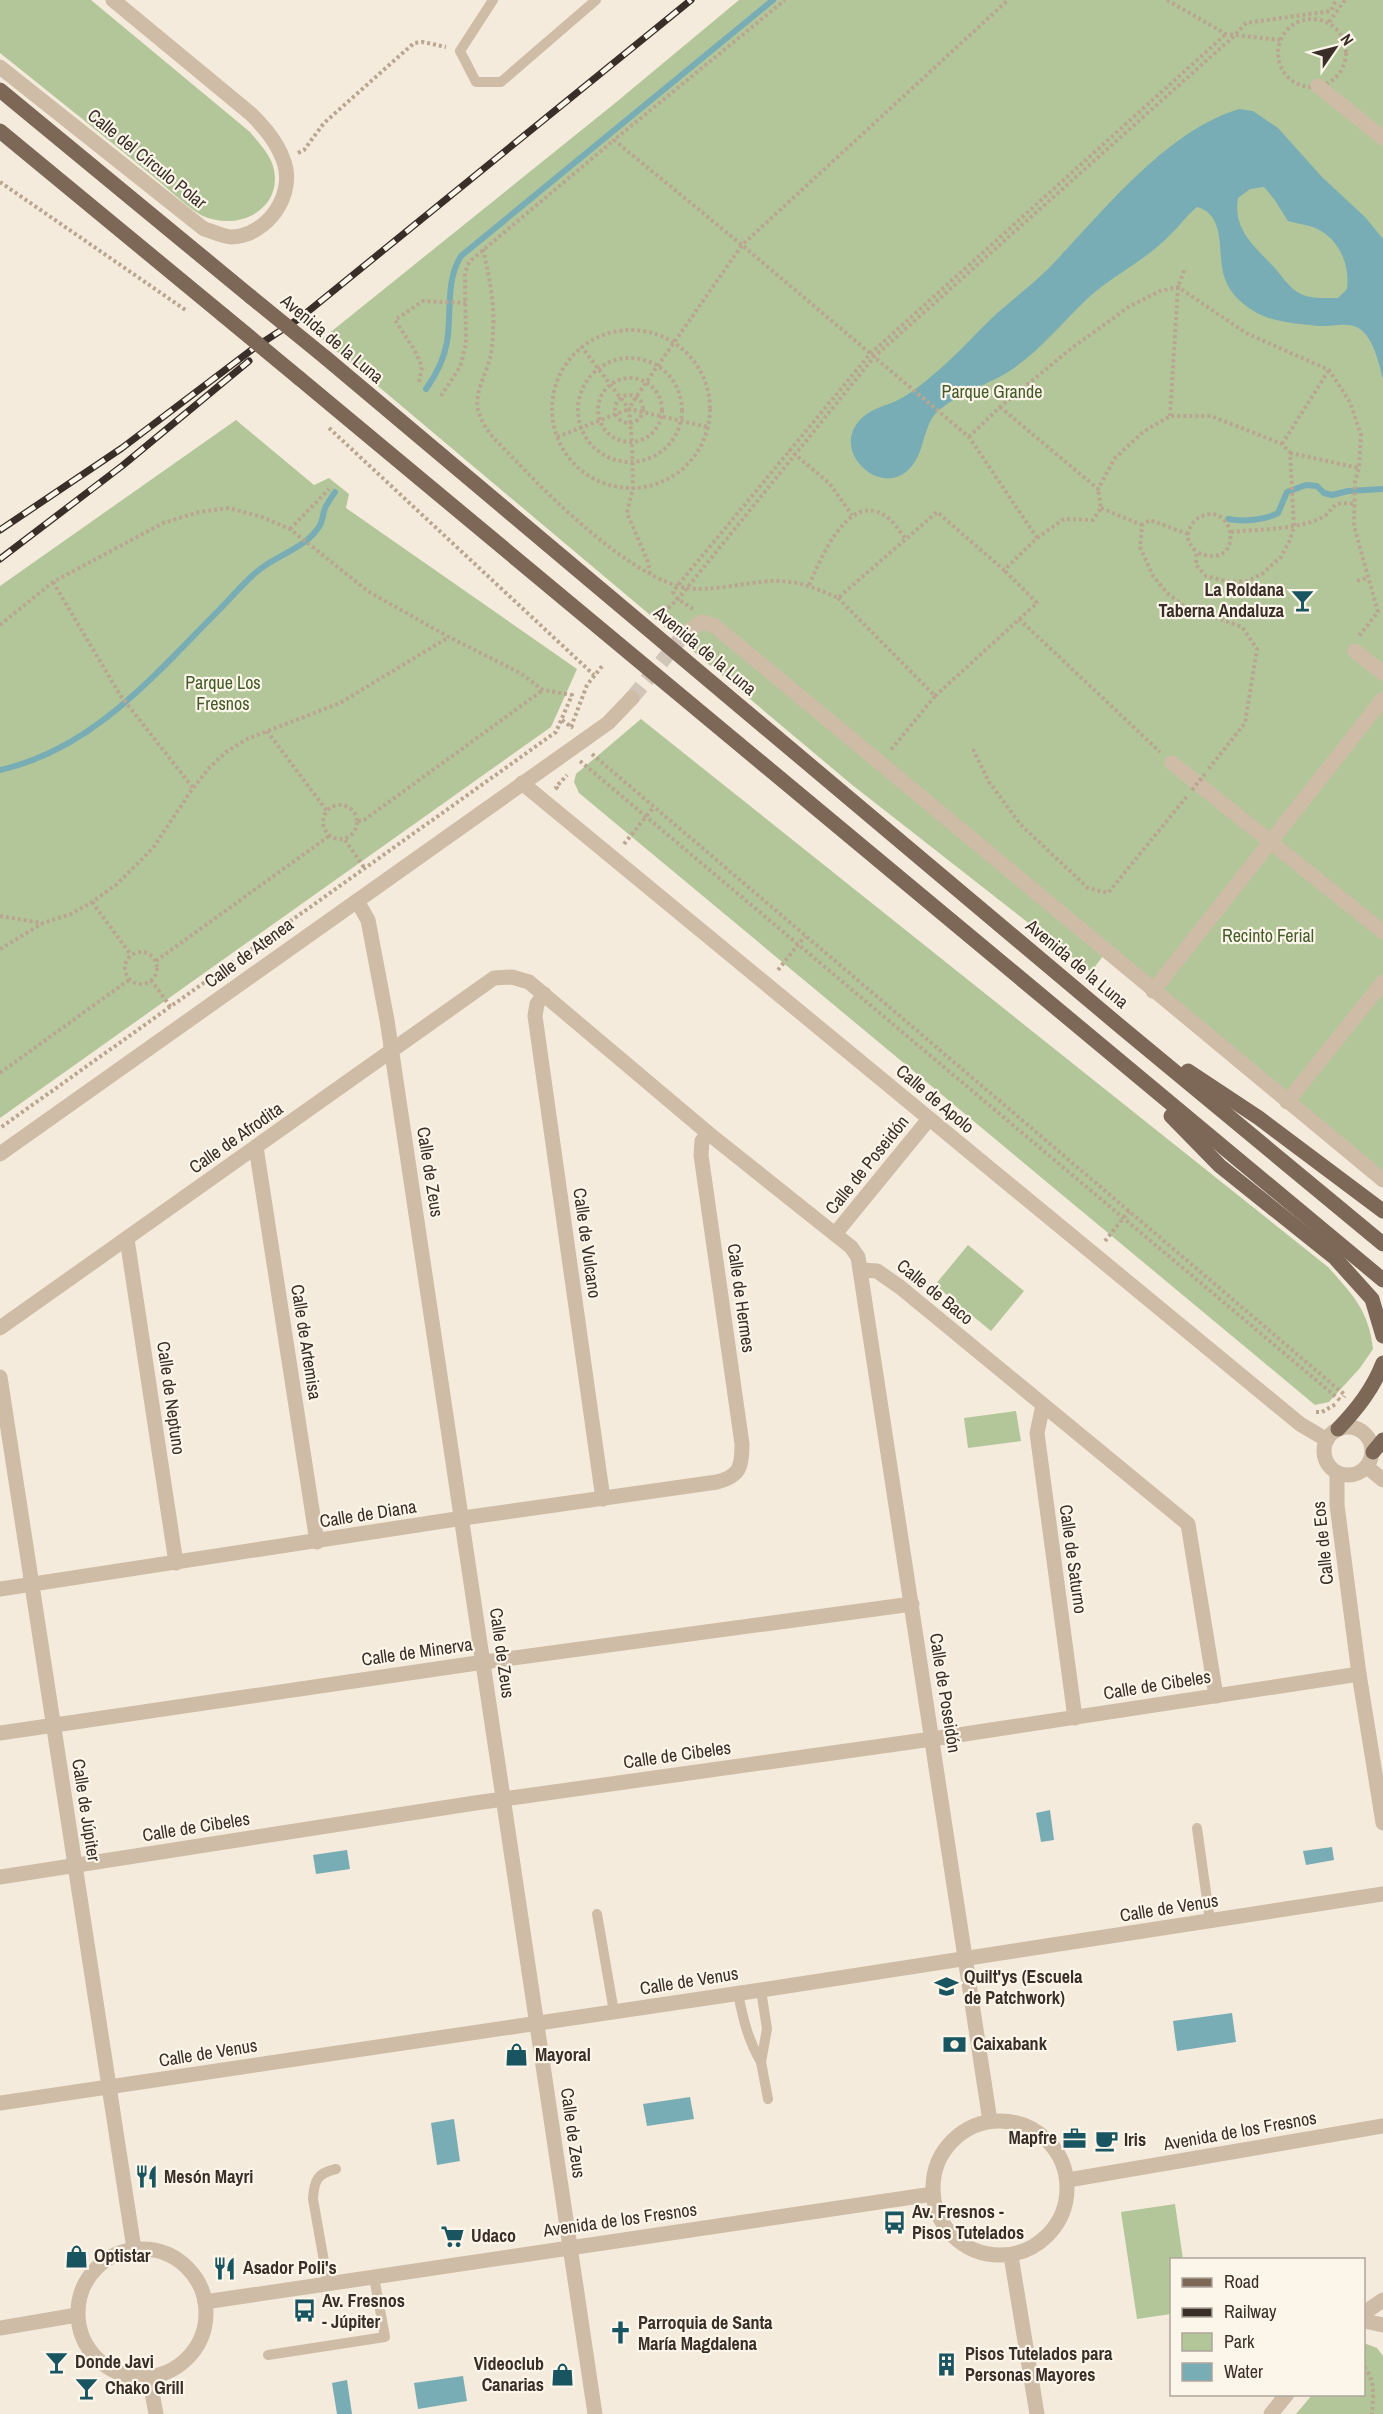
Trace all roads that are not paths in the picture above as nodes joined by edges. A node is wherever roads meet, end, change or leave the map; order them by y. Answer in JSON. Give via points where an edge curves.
{"nodes":[{"id":1,"x":113,"y":0,"type":"edge"},
{"id":2,"x":493,"y":0,"type":"edge"},
{"id":3,"x":596,"y":0,"type":"edge"},
{"id":4,"x":0,"y":68,"type":"edge"},
{"id":5,"x":1318,"y":87,"type":"road end"},
{"id":6,"x":0,"y":90,"type":"edge"},
{"id":7,"x":0,"y":131,"type":"edge"},
{"id":8,"x":1383,"y":138,"type":"edge"},
{"id":9,"x":686,"y":632,"type":"tunnel mouth"},
{"id":10,"x":1355,"y":651,"type":"road end"},
{"id":11,"x":1383,"y":673,"type":"edge"},
{"id":12,"x":632,"y":698,"type":"tunnel mouth"},
{"id":13,"x":1383,"y":699,"type":"edge"},
{"id":14,"x":1172,"y":763,"type":"road end"},
{"id":15,"x":522,"y":783,"type":"junction"},
{"id":16,"x":1271,"y":842,"type":"junction"},
{"id":17,"x":357,"y":901,"type":"junction"},
{"id":18,"x":1383,"y":932,"type":"edge"},
{"id":19,"x":1383,"y":982,"type":"edge"},
{"id":20,"x":1153,"y":991,"type":"junction"},
{"id":21,"x":544,"y":994,"type":"junction"},
{"id":22,"x":1121,"y":1027,"type":"junction"},
{"id":23,"x":1103,"y":1048,"type":"junction"},
{"id":24,"x":391,"y":1050,"type":"junction"},
{"id":25,"x":1287,"y":1102,"type":"junction"},
{"id":26,"x":929,"y":1119,"type":"junction"},
{"id":27,"x":708,"y":1133,"type":"junction"},
{"id":28,"x":256,"y":1147,"type":"junction"},
{"id":29,"x":0,"y":1154,"type":"edge"},
{"id":30,"x":1383,"y":1180,"type":"edge"},
{"id":31,"x":1383,"y":1211,"type":"edge"},
{"id":32,"x":835,"y":1234,"type":"junction"},
{"id":33,"x":127,"y":1239,"type":"junction"},
{"id":34,"x":1383,"y":1244,"type":"edge"},
{"id":35,"x":861,"y":1270,"type":"junction"},
{"id":36,"x":1383,"y":1280,"type":"edge"},
{"id":37,"x":0,"y":1328,"type":"edge"},
{"id":38,"x":1383,"y":1336,"type":"edge"},
{"id":39,"x":1383,"y":1363,"type":"edge"},
{"id":40,"x":0,"y":1377,"type":"edge"},
{"id":41,"x":1043,"y":1405,"type":"junction"},
{"id":42,"x":1333,"y":1434,"type":"junction"},
{"id":43,"x":1383,"y":1440,"type":"edge"},
{"id":44,"x":1373,"y":1452,"type":"junction"},
{"id":45,"x":1367,"y":1467,"type":"junction"},
{"id":46,"x":739,"y":1471,"type":"joint"},
{"id":47,"x":1337,"y":1473,"type":"junction"},
{"id":48,"x":1383,"y":1480,"type":"edge"},
{"id":49,"x":603,"y":1499,"type":"junction"},
{"id":50,"x":463,"y":1518,"type":"junction"},
{"id":51,"x":316,"y":1542,"type":"junction"},
{"id":52,"x":176,"y":1563,"type":"junction"},
{"id":53,"x":32,"y":1584,"type":"junction"},
{"id":54,"x":0,"y":1589,"type":"edge"},
{"id":55,"x":912,"y":1604,"type":"junction"},
{"id":56,"x":484,"y":1662,"type":"junction"},
{"id":57,"x":1359,"y":1674,"type":"junction"},
{"id":58,"x":1216,"y":1696,"type":"junction"},
{"id":59,"x":1075,"y":1718,"type":"junction"},
{"id":60,"x":53,"y":1726,"type":"junction"},
{"id":61,"x":0,"y":1733,"type":"edge"},
{"id":62,"x":932,"y":1739,"type":"junction"},
{"id":63,"x":502,"y":1799,"type":"junction"},
{"id":64,"x":1383,"y":1823,"type":"edge"},
{"id":65,"x":1197,"y":1828,"type":"dead end"},
{"id":66,"x":75,"y":1865,"type":"junction"},
{"id":67,"x":0,"y":1877,"type":"edge"},
{"id":68,"x":1383,"y":1894,"type":"edge"},
{"id":69,"x":597,"y":1914,"type":"dead end"},
{"id":70,"x":1210,"y":1921,"type":"junction"},
{"id":71,"x":964,"y":1959,"type":"junction"},
{"id":72,"x":761,"y":1990,"type":"junction"},
{"id":73,"x":738,"y":1993,"type":"junction"},
{"id":74,"x":614,"y":2012,"type":"junction"},
{"id":75,"x":536,"y":2023,"type":"junction"},
{"id":76,"x":761,"y":2062,"type":"junction"},
{"id":77,"x":108,"y":2088,"type":"junction"},
{"id":78,"x":768,"y":2099,"type":"dead end"},
{"id":79,"x":0,"y":2103,"type":"edge"},
{"id":80,"x":990,"y":2121,"type":"junction"},
{"id":81,"x":1383,"y":2126,"type":"edge"},
{"id":82,"x":336,"y":2169,"type":"dead end"},
{"id":83,"x":1068,"y":2180,"type":"junction"},
{"id":84,"x":933,"y":2194,"type":"junction"},
{"id":85,"x":570,"y":2248,"type":"junction"},
{"id":86,"x":134,"y":2249,"type":"junction"},
{"id":87,"x":1011,"y":2256,"type":"junction"},
{"id":88,"x":374,"y":2277,"type":"junction"},
{"id":89,"x":328,"y":2284,"type":"junction"},
{"id":90,"x":1383,"y":2300,"type":"edge"},
{"id":91,"x":206,"y":2302,"type":"junction"},
{"id":92,"x":1365,"y":2312,"type":"edge"},
{"id":93,"x":77,"y":2315,"type":"junction"},
{"id":94,"x":1365,"y":2321,"type":"edge"},
{"id":95,"x":1383,"y":2325,"type":"edge"},
{"id":96,"x":0,"y":2328,"type":"edge"},
{"id":97,"x":268,"y":2355,"type":"dead end"},
{"id":98,"x":149,"y":2377,"type":"junction"},
{"id":99,"x":1285,"y":2396,"type":"edge"},
{"id":100,"x":156,"y":2414,"type":"edge"},
{"id":101,"x":596,"y":2414,"type":"edge"},
{"id":102,"x":1037,"y":2414,"type":"edge"},
{"id":103,"x":1271,"y":2414,"type":"edge"}],
"edges":[{"from":1,"to":4,"type":"street","name":"Calle del Círculo Polar","via":[[271,134],[284,161],[288,184],[270,219],[252,231],[231,237],[204,229]]},
{"from":2,"to":3,"type":"lane","via":[[460,51],[476,82],[501,82]]},
{"from":5,"to":8,"type":"street"},
{"from":6,"to":22,"type":"main road","name":"Avenida de la Luna","bridge":true,"via":[[326,358]]},
{"from":7,"to":23,"type":"main road","bridge":true},
{"from":9,"to":20,"type":"street","via":[[702,622],[715,626]]},
{"from":10,"to":11,"type":"street"},
{"from":12,"to":15,"type":"street","name":"Calle de Atenea","via":[[608,723]]},
{"from":13,"to":16,"type":"street"},
{"from":14,"to":16,"type":"street"},
{"from":15,"to":17,"type":"street","name":"Calle de Atenea"},
{"from":15,"to":26,"type":"street","name":"Calle de Apolo"},
{"from":16,"to":18,"type":"street"},
{"from":16,"to":20,"type":"street"},
{"from":17,"to":24,"type":"street","name":"Calle de Zeus","via":[[368,920]]},
{"from":17,"to":29,"type":"street","name":"Calle de Atenea"},
{"from":19,"to":25,"type":"street"},
{"from":20,"to":25,"type":"street"},
{"from":21,"to":24,"type":"street","name":"Calle de Afrodita","via":[[530,982],[494,978]]},
{"from":21,"to":27,"type":"street"},
{"from":21,"to":49,"type":"street","name":"Calle de Vulcano","via":[[535,1016]]},
{"from":22,"to":31,"type":"main road","via":[[1259,1118]]},
{"from":22,"to":34,"type":"main road","name":"Avenida de la Luna"},
{"from":23,"to":36,"type":"main road"},
{"from":23,"to":38,"type":"main road","via":[[1221,1166],[1335,1258],[1372,1299]]},
{"from":24,"to":28,"type":"street","name":"Calle de Afrodita"},
{"from":24,"to":50,"type":"street","name":"Calle de Zeus"},
{"from":25,"to":30,"type":"street"},
{"from":26,"to":32,"type":"street","name":"Calle de Poseidón"},
{"from":26,"to":42,"type":"street","name":"Calle de Apolo","via":[[1291,1417]]},
{"from":27,"to":32,"type":"street"},
{"from":27,"to":46,"type":"street","name":"Calle de Hermes","via":[[702,1141],[701,1155],[742,1444]]},
{"from":28,"to":33,"type":"street","name":"Calle de Afrodita"},
{"from":28,"to":51,"type":"street","name":"Calle de Artemisa"},
{"from":32,"to":35,"type":"street","via":[[851,1247]]},
{"from":33,"to":37,"type":"street","name":"Calle de Afrodita"},
{"from":33,"to":52,"type":"street","name":"Calle de Neptuno"},
{"from":35,"to":41,"type":"street","name":"Calle de Baco","via":[[877,1271],[900,1287]]},
{"from":35,"to":55,"type":"street","name":"Calle de Poseidón"},
{"from":39,"to":42,"type":"main road","via":[[1375,1383]]},
{"from":40,"to":53,"type":"street","name":"Calle de Júpiter"},
{"from":41,"to":58,"type":"street","name":"Calle de Baco","via":[[1188,1524]]},
{"from":41,"to":59,"type":"street","name":"Calle de Saturno","via":[[1037,1433]]},
{"from":42,"to":44,"type":"street","via":[[1349,1427],[1361,1430],[1370,1440]]},
{"from":42,"to":47,"type":"street","via":[[1325,1457]]},
{"from":43,"to":44,"type":"main road"},
{"from":44,"to":45,"type":"street"},
{"from":45,"to":47,"type":"street","via":[[1354,1475]]},
{"from":45,"to":48,"type":"street"},
{"from":46,"to":49,"type":"street","name":"Calle de Diana","via":[[717,1482]]},
{"from":47,"to":57,"type":"street","name":"Calle de Eos","via":[[1337,1505]]},
{"from":49,"to":50,"type":"street","name":"Calle de Diana"},
{"from":50,"to":51,"type":"street","name":"Calle de Diana"},
{"from":50,"to":56,"type":"street","name":"Calle de Zeus"},
{"from":51,"to":52,"type":"street","name":"Calle de Diana"},
{"from":52,"to":53,"type":"street","name":"Calle de Diana"},
{"from":53,"to":54,"type":"street","name":"Calle de Diana"},
{"from":53,"to":60,"type":"street","name":"Calle de Júpiter"},
{"from":55,"to":56,"type":"street","name":"Calle de Minerva"},
{"from":55,"to":62,"type":"street","name":"Calle de Poseidón"},
{"from":56,"to":60,"type":"street","name":"Calle de Minerva"},
{"from":56,"to":63,"type":"street","name":"Calle de Zeus"},
{"from":57,"to":58,"type":"street","name":"Calle de Cibeles"},
{"from":57,"to":64,"type":"street","name":"Calle de Eos"},
{"from":58,"to":59,"type":"street","name":"Calle de Cibeles"},
{"from":59,"to":62,"type":"street","name":"Calle de Cibeles"},
{"from":60,"to":61,"type":"street","name":"Calle de Minerva"},
{"from":60,"to":66,"type":"street","name":"Calle de Júpiter"},
{"from":62,"to":63,"type":"street","name":"Calle de Cibeles"},
{"from":62,"to":71,"type":"street","name":"Calle de Poseidón"},
{"from":63,"to":66,"type":"street","name":"Calle de Cibeles"},
{"from":63,"to":75,"type":"street","name":"Calle de Zeus"},
{"from":65,"to":70,"type":"lane"},
{"from":66,"to":67,"type":"street","name":"Calle de Cibeles"},
{"from":66,"to":77,"type":"street","name":"Calle de Júpiter"},
{"from":68,"to":70,"type":"street","name":"Calle de Venus"},
{"from":69,"to":74,"type":"lane"},
{"from":70,"to":71,"type":"street","name":"Calle de Venus"},
{"from":71,"to":72,"type":"street","name":"Calle de Venus"},
{"from":71,"to":80,"type":"street","name":"Calle de Poseidón"},
{"from":72,"to":73,"type":"street","name":"Calle de Venus"},
{"from":72,"to":76,"type":"lane","via":[[768,2029]]},
{"from":73,"to":74,"type":"street","name":"Calle de Venus"},
{"from":73,"to":76,"type":"lane","via":[[746,2031]]},
{"from":74,"to":75,"type":"street","name":"Calle de Venus"},
{"from":75,"to":77,"type":"street","name":"Calle de Venus"},
{"from":75,"to":85,"type":"street","name":"Calle de Zeus"},
{"from":76,"to":78,"type":"lane"},
{"from":77,"to":79,"type":"street","name":"Calle de Venus"},
{"from":77,"to":86,"type":"street","name":"Calle de Júpiter"},
{"from":80,"to":83,"type":"street","via":[[1018,2122],[1041,2134],[1059,2154]]},
{"from":80,"to":84,"type":"street","via":[[965,2130],[946,2147],[935,2168]]},
{"from":81,"to":83,"type":"street","name":"Avenida de los Fresnos"},
{"from":82,"to":89,"type":"lane","via":[[320,2174],[313,2189]]},
{"from":83,"to":87,"type":"street","via":[[1067,2204],[1055,2229],[1038,2245]]},
{"from":84,"to":85,"type":"street","name":"Avenida de los Fresnos"},
{"from":84,"to":87,"type":"street","via":[[941,2221],[960,2242],[985,2254]]},
{"from":85,"to":88,"type":"street","name":"Avenida de los Fresnos"},
{"from":85,"to":101,"type":"street","name":"Calle de Zeus"},
{"from":86,"to":91,"type":"street","via":[[160,2251],[180,2261],[197,2279]]},
{"from":86,"to":93,"type":"street","via":[[114,2255],[94,2270],[81,2290]]},
{"from":87,"to":102,"type":"street"},
{"from":88,"to":89,"type":"street","name":"Avenida de los Fresnos"},
{"from":88,"to":97,"type":"lane","via":[[385,2337]]},
{"from":89,"to":91,"type":"street","name":"Avenida de los Fresnos"},
{"from":90,"to":92,"type":"street"},
{"from":91,"to":98,"type":"street","via":[[204,2329],[194,2351],[176,2368]]},
{"from":93,"to":96,"type":"street"},
{"from":93,"to":98,"type":"street","via":[[84,2342],[102,2363],[124,2375]]},
{"from":94,"to":95,"type":"street"},
{"from":98,"to":100,"type":"street"},
{"from":99,"to":103,"type":"street"}]}
